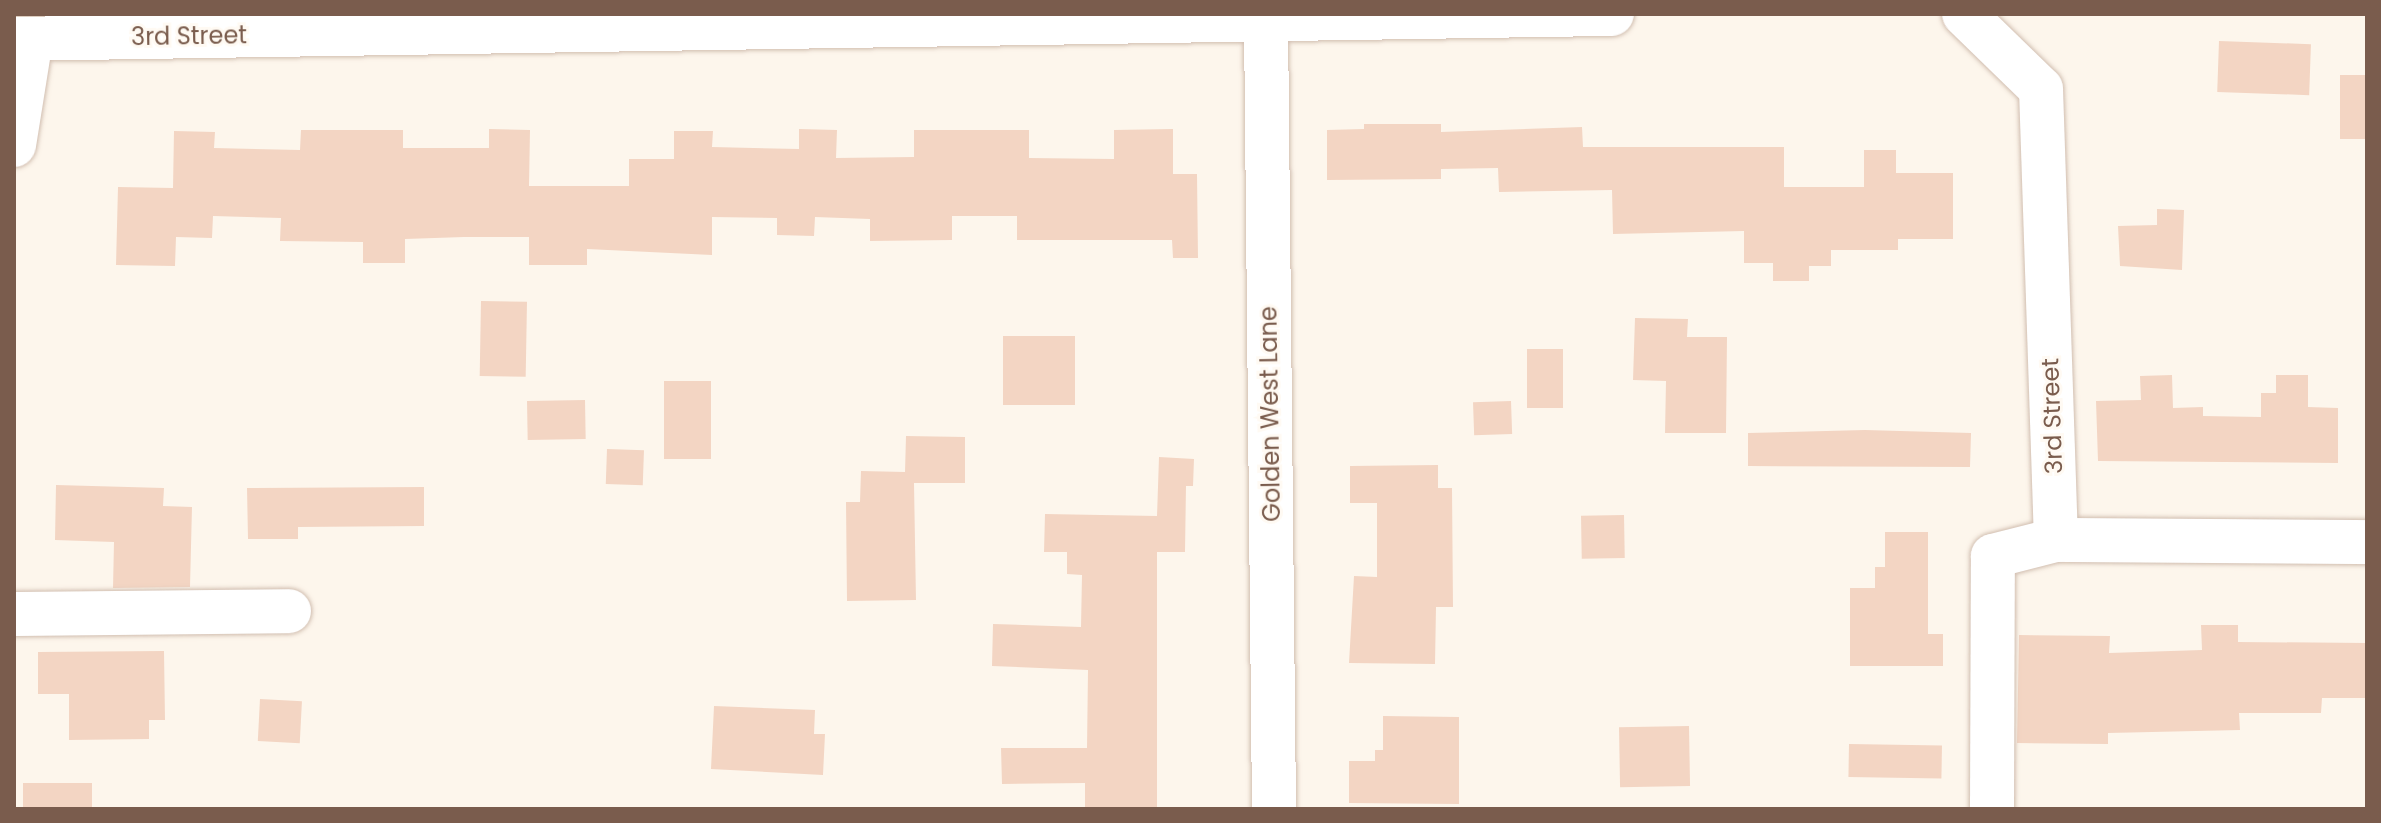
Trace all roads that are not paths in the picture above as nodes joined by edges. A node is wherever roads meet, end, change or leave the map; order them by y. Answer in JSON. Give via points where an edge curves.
{"nodes":[{"id":1,"x":1612,"y":14,"type":"edge"},
{"id":2,"x":1964,"y":14,"type":"edge"},
{"id":3,"x":932,"y":20,"type":"edge"},
{"id":4,"x":1266,"y":20,"type":"junction"},
{"id":5,"x":696,"y":21,"type":"edge"},
{"id":6,"x":112,"y":26,"type":"edge"},
{"id":7,"x":23,"y":39,"type":"edge"},
{"id":8,"x":14,"y":145,"type":"edge"},
{"id":9,"x":2056,"y":540,"type":"junction"},
{"id":10,"x":2367,"y":542,"type":"edge"},
{"id":11,"x":289,"y":611,"type":"dead end"},
{"id":12,"x":14,"y":614,"type":"edge"},
{"id":13,"x":1274,"y":809,"type":"edge"},
{"id":14,"x":1992,"y":809,"type":"edge"}],
"edges":[{"from":1,"to":4,"type":"street","name":"3rd Street"},
{"from":2,"to":9,"type":"street","name":"3rd Street","via":[[2041,89]]},
{"from":3,"to":4,"type":"street","name":"3rd Street"},
{"from":3,"to":5,"type":"street","name":"3rd Street"},
{"from":4,"to":13,"type":"street","name":"Golden West Lane"},
{"from":5,"to":6,"type":"street","name":"3rd Street"},
{"from":6,"to":7,"type":"street","name":"3rd Street"},
{"from":7,"to":8,"type":"street"},
{"from":9,"to":10,"type":"street"},
{"from":9,"to":14,"type":"street","via":[[1993,556]]},
{"from":11,"to":12,"type":"street"}]}
